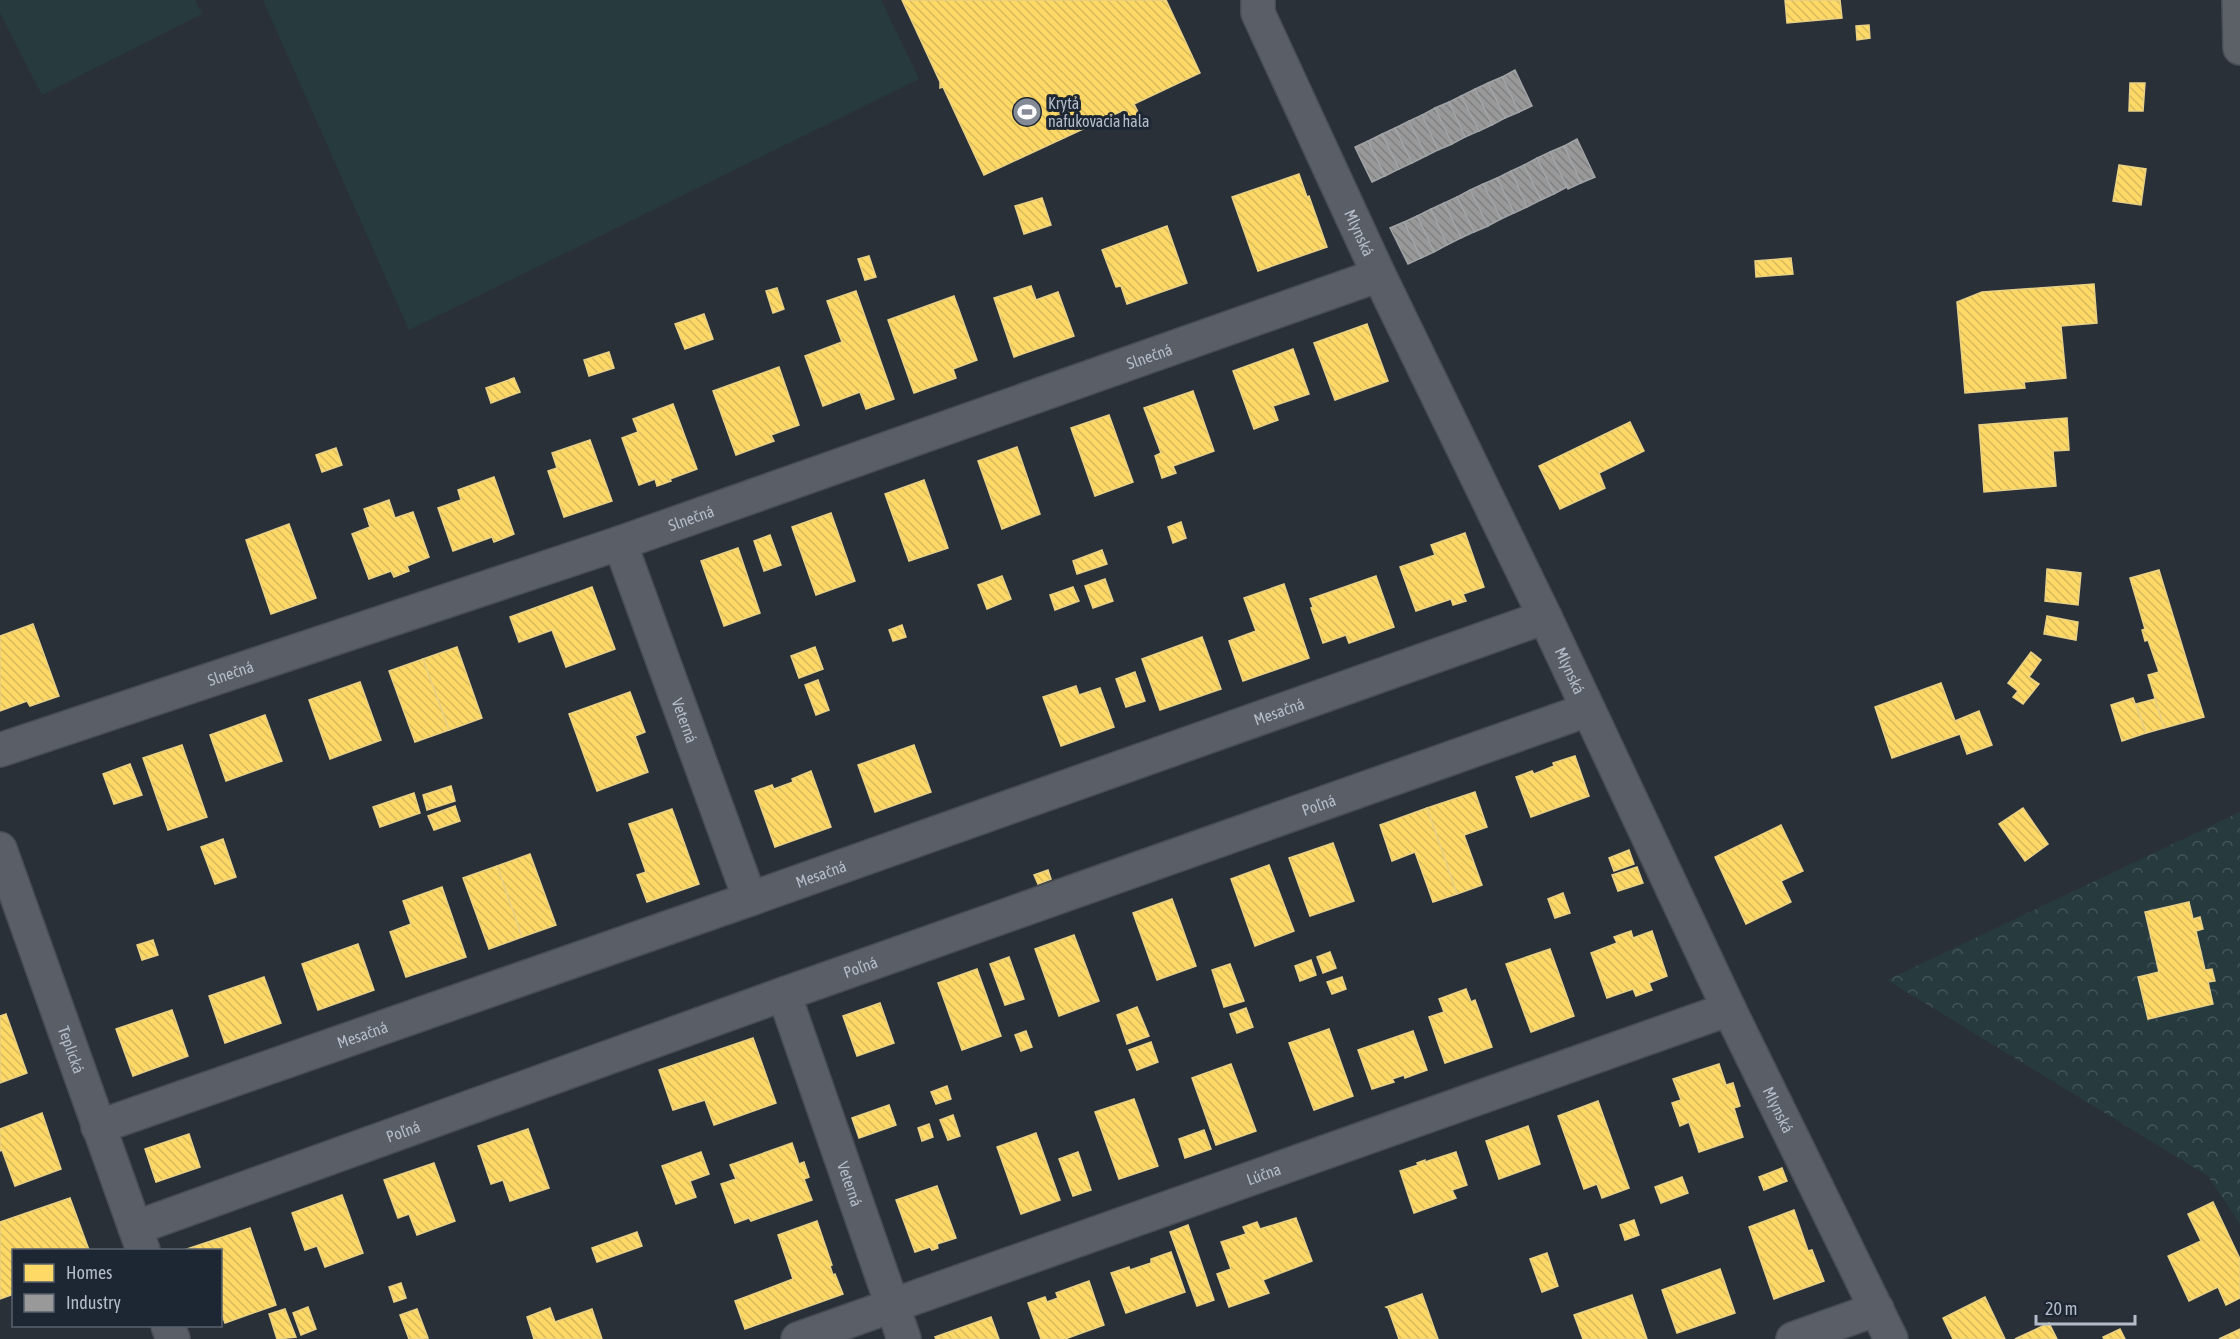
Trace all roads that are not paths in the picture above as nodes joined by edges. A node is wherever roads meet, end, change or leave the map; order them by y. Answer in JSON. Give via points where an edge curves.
{"nodes":[{"id":1,"x":1258,"y":0,"type":"edge"},
{"id":2,"x":2239,"y":0,"type":"edge"},
{"id":3,"x":2240,"y":48,"type":"edge"},
{"id":4,"x":1379,"y":274,"type":"junction"},
{"id":5,"x":620,"y":543,"type":"junction"},
{"id":6,"x":1545,"y":617,"type":"junction"},
{"id":7,"x":1587,"y":710,"type":"junction"},
{"id":8,"x":0,"y":750,"type":"edge"},
{"id":9,"x":0,"y":849,"type":"edge"},
{"id":10,"x":750,"y":899,"type":"junction"},
{"id":11,"x":784,"y":994,"type":"junction"},
{"id":12,"x":1729,"y":1009,"type":"junction"},
{"id":13,"x":98,"y":1127,"type":"junction"},
{"id":14,"x":139,"y":1239,"type":"edge"},
{"id":15,"x":893,"y":1306,"type":"junction"},
{"id":16,"x":1877,"y":1310,"type":"junction"},
{"id":17,"x":798,"y":1339,"type":"edge"},
{"id":18,"x":904,"y":1339,"type":"edge"},
{"id":19,"x":1793,"y":1339,"type":"edge"},
{"id":20,"x":1891,"y":1339,"type":"edge"}],
"edges":[{"from":1,"to":4,"type":"street","name":"Mlynská","via":[[1262,23]]},
{"from":2,"to":3,"type":"main road"},
{"from":4,"to":5,"type":"street","name":"Slnečná"},
{"from":4,"to":6,"type":"street","name":"Mlynská"},
{"from":5,"to":8,"type":"street","name":"Slnečná"},
{"from":5,"to":10,"type":"street","name":"Veterná"},
{"from":6,"to":7,"type":"street","name":"Mlynská"},
{"from":6,"to":10,"type":"street","name":"Mesačná"},
{"from":7,"to":11,"type":"street","name":"Poľná"},
{"from":7,"to":12,"type":"street","name":"Mlynská"},
{"from":9,"to":13,"type":"street","name":"Teplická"},
{"from":10,"to":13,"type":"street","name":"Mesačná"},
{"from":11,"to":14,"type":"street","name":"Poľná"},
{"from":11,"to":15,"type":"street","name":"Veterná"},
{"from":12,"to":15,"type":"street","name":"Lúčna"},
{"from":12,"to":16,"type":"street","name":"Mlynská"},
{"from":13,"to":14,"type":"street","name":"Teplická"},
{"from":15,"to":17,"type":"street","name":"Lúčna"},
{"from":15,"to":18,"type":"street","name":"Veterná"},
{"from":16,"to":19,"type":"street"},
{"from":16,"to":20,"type":"street","name":"Mlynská"}]}
